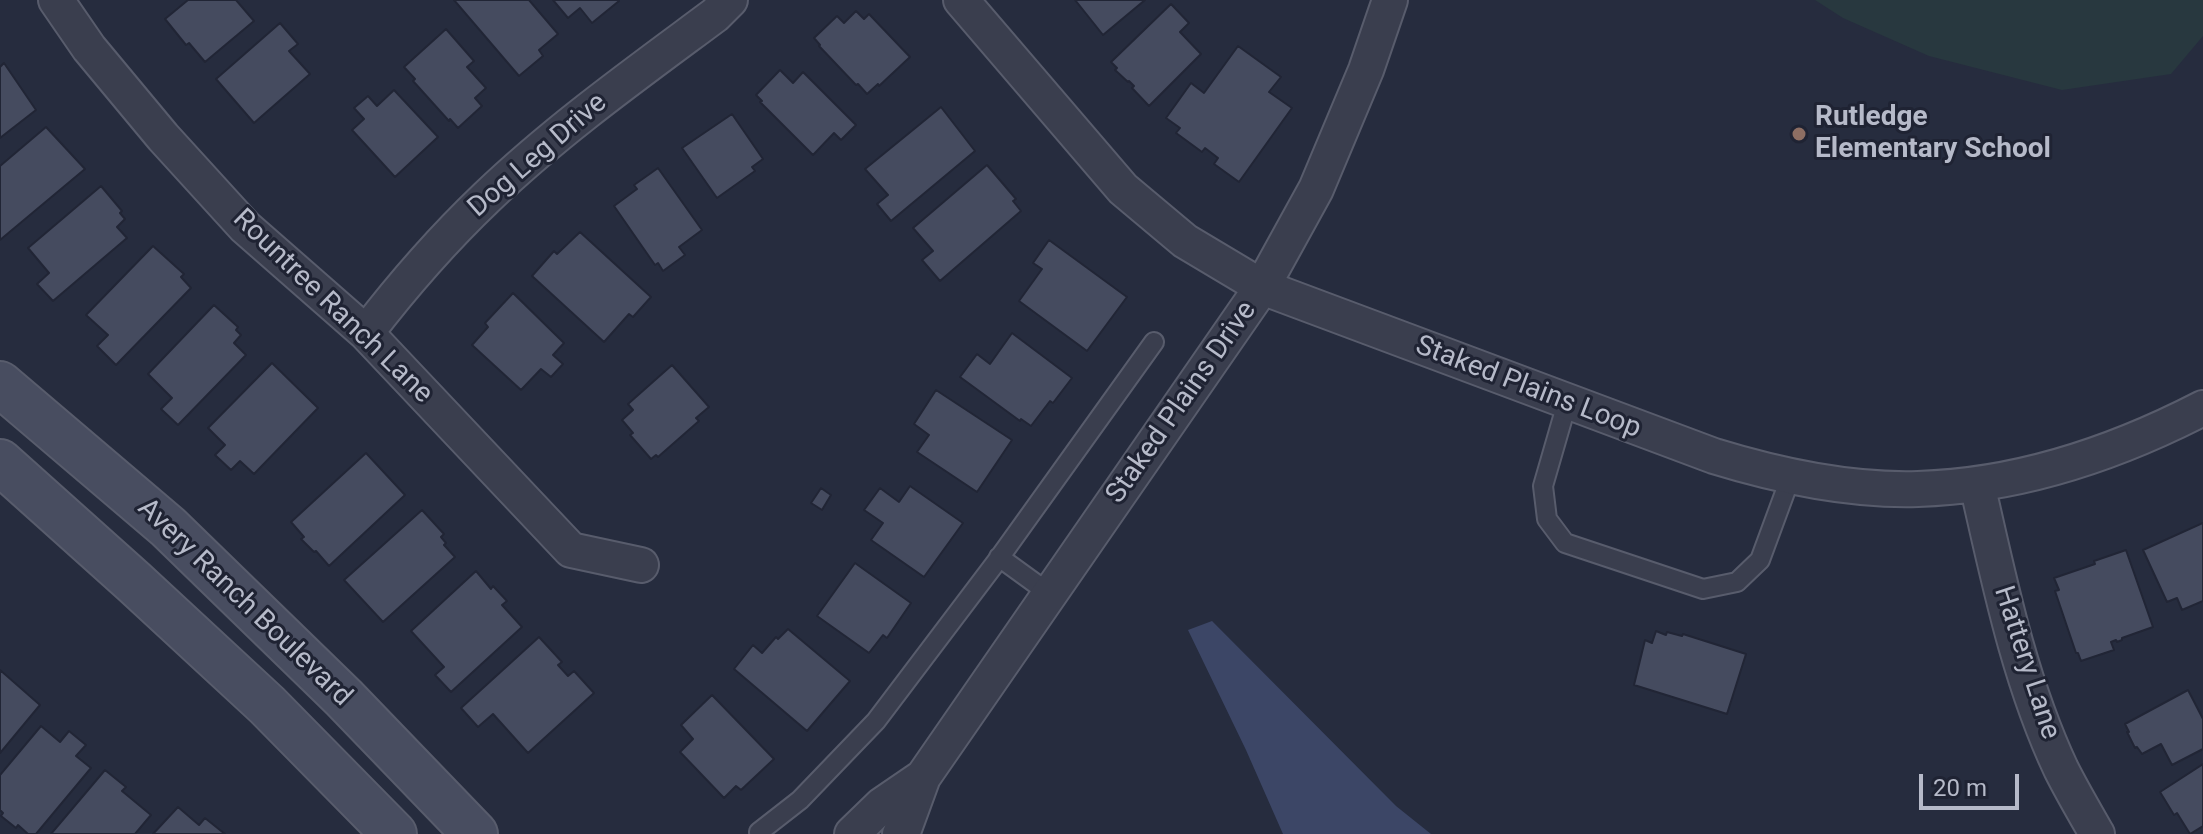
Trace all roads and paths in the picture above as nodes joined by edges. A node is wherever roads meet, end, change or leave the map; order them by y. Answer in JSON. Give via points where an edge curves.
{"nodes":[{"id":1,"x":56,"y":0,"type":"edge"},
{"id":2,"x":730,"y":0,"type":"edge"},
{"id":3,"x":961,"y":0,"type":"edge"},
{"id":4,"x":1390,"y":0,"type":"edge"},
{"id":5,"x":1262,"y":287,"type":"junction"},
{"id":6,"x":366,"y":333,"type":"junction"},
{"id":7,"x":1154,"y":342,"type":"dead end"},
{"id":8,"x":0,"y":384,"type":"edge"},
{"id":9,"x":1567,"y":403,"type":"junction"},
{"id":10,"x":2203,"y":408,"type":"edge"},
{"id":11,"x":0,"y":462,"type":"edge"},
{"id":12,"x":1791,"y":476,"type":"junction"},
{"id":13,"x":1977,"y":484,"type":"junction"},
{"id":14,"x":999,"y":557,"type":"junction"},
{"id":15,"x":641,"y":565,"type":"dead end"},
{"id":16,"x":1050,"y":594,"type":"junction"},
{"id":17,"x":921,"y":779,"type":"junction"},
{"id":18,"x":759,"y":832,"type":"edge"},
{"id":19,"x":394,"y":834,"type":"edge"},
{"id":20,"x":475,"y":834,"type":"edge"},
{"id":21,"x":852,"y":834,"type":"edge"},
{"id":22,"x":900,"y":834,"type":"edge"},
{"id":23,"x":2097,"y":834,"type":"edge"}],
"edges":[{"from":1,"to":6,"type":"street","name":"Rountree Ranch Lane","via":[[163,137],[245,227]]},
{"from":2,"to":6,"type":"street","name":"Dog Leg Drive","via":[[575,120],[486,197]]},
{"from":3,"to":5,"type":"street","name":"Staked Plains Loop","via":[[1123,189],[1185,241]]},
{"from":4,"to":5,"type":"street","name":"Staked Plains Drive","via":[[1316,189]]},
{"from":5,"to":9,"type":"street","name":"Staked Plains Loop"},
{"from":5,"to":16,"type":"street","name":"Staked Plains Drive"},
{"from":6,"to":15,"type":"street","name":"Rountree Ranch Lane","via":[[571,550]]},
{"from":7,"to":14,"type":"lane"},
{"from":8,"to":20,"type":"main road","name":"Avery Ranch Boulevard","via":[[168,527]]},
{"from":9,"to":12,"type":"street","name":"Staked Plains Loop","via":[[1714,456]]},
{"from":9,"to":12,"type":"lane","via":[[1543,486],[1547,519],[1565,543],[1703,589],[1737,582],[1760,560]]},
{"from":10,"to":13,"type":"street","name":"Staked Plains Loop","via":[[2098,455]]},
{"from":11,"to":19,"type":"main road","name":"Avery Ranch Boulevard","via":[[267,705]]},
{"from":12,"to":13,"type":"street","name":"Staked Plains Loop","via":[[1917,489]]},
{"from":13,"to":23,"type":"street","name":"Hattery Lane","via":[[2029,687],[2061,769]]},
{"from":14,"to":16,"type":"lane"},
{"from":14,"to":18,"type":"lane","via":[[876,721],[800,800]]},
{"from":16,"to":17,"type":"street","name":"Staked Plains Drive"},
{"from":17,"to":21,"type":"street","name":"Staked Plains Drive"},
{"from":17,"to":22,"type":"street","name":"Staked Plains Drive"}]}
